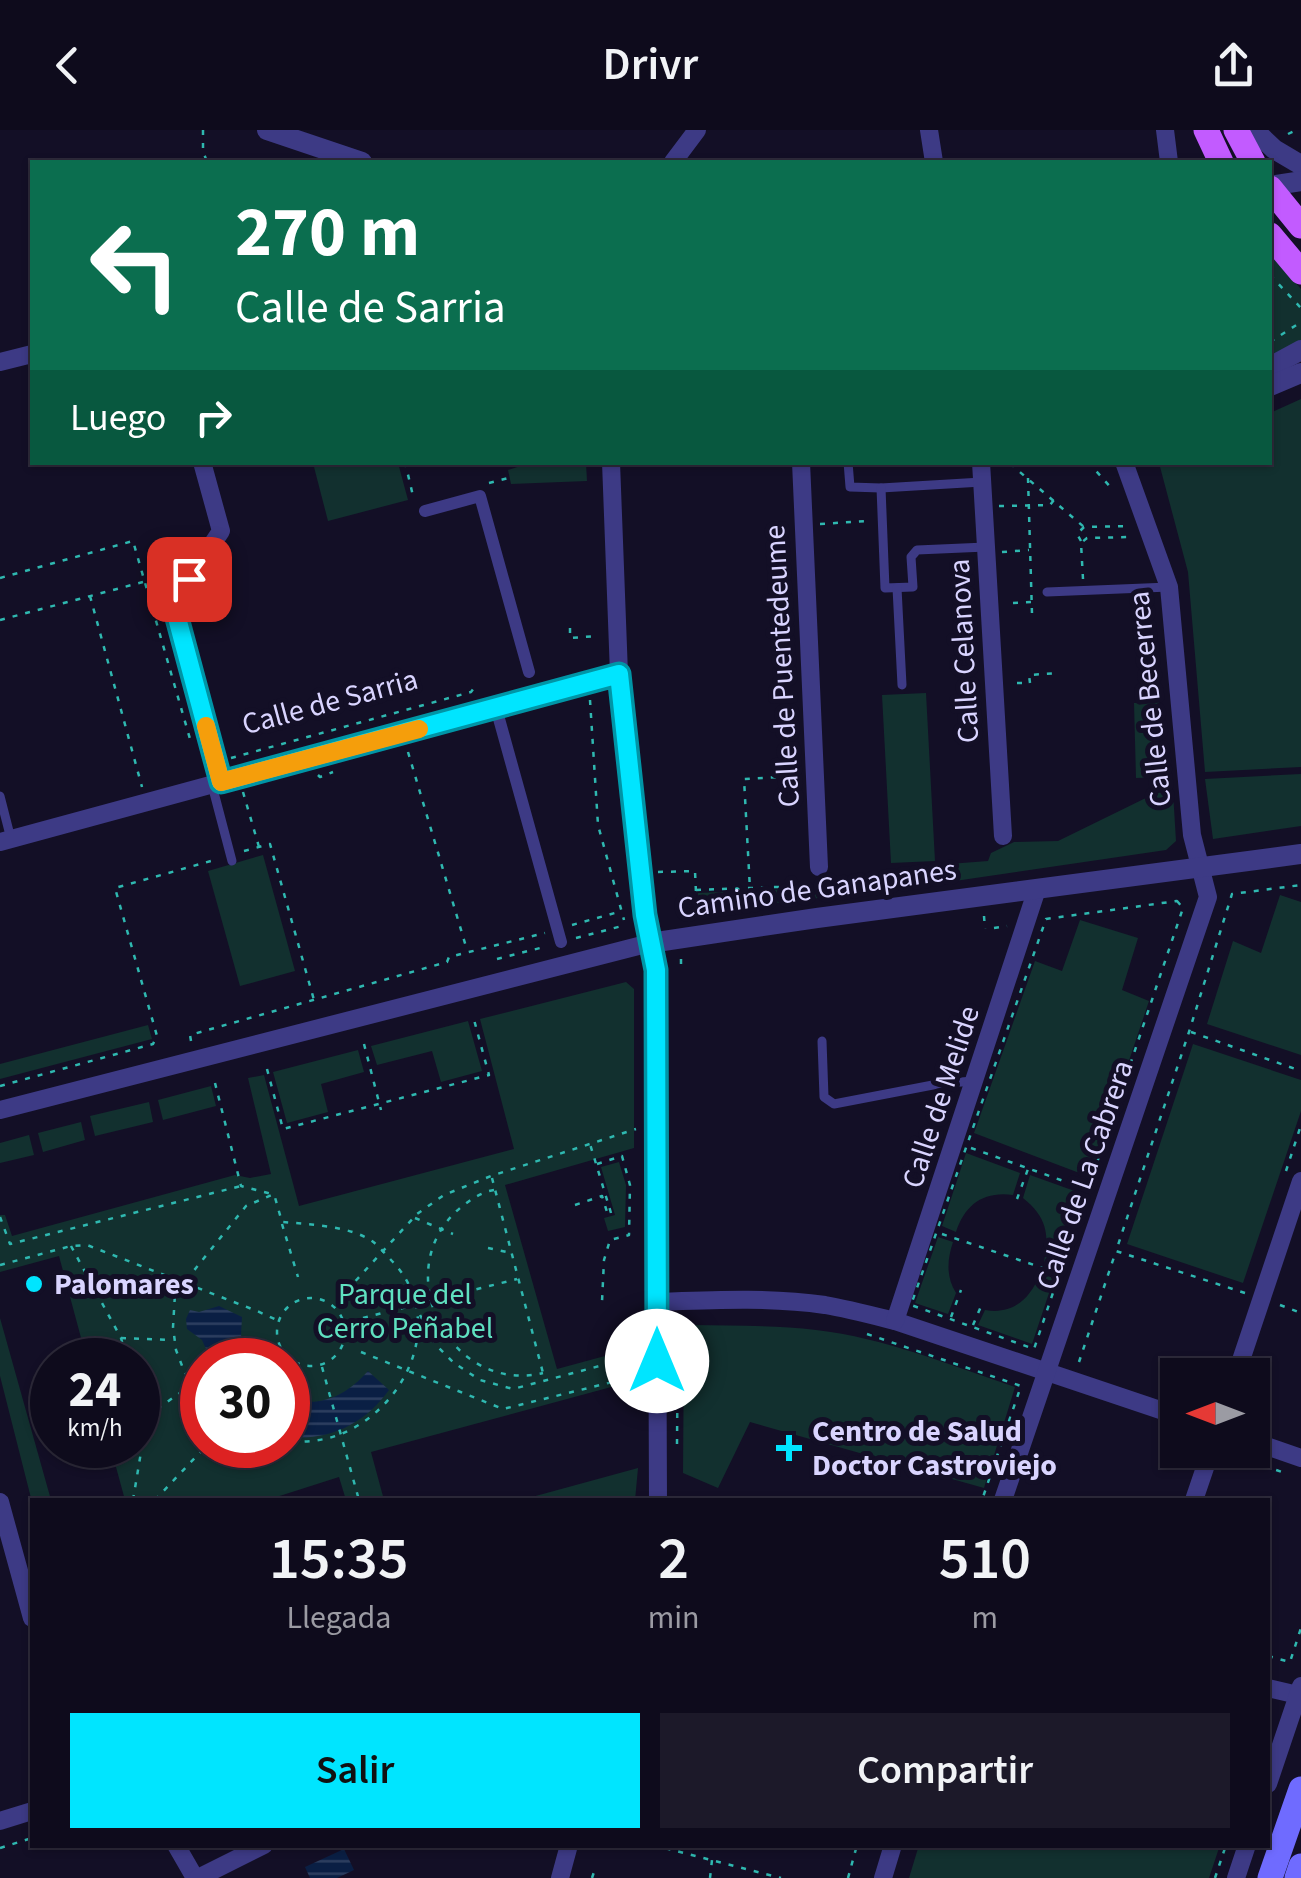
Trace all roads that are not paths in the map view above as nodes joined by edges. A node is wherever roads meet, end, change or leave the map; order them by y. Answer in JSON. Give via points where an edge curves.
{"nodes":[{"id":1,"x":267,"y":130,"type":"edge"},
{"id":2,"x":697,"y":130,"type":"edge"},
{"id":3,"x":928,"y":130,"type":"edge"},
{"id":4,"x":1165,"y":130,"type":"edge"},
{"id":5,"x":1206,"y":130,"type":"edge"},
{"id":6,"x":1236,"y":130,"type":"edge"},
{"id":7,"x":1254,"y":130,"type":"edge"},
{"id":8,"x":356,"y":160,"type":"edge"},
{"id":9,"x":674,"y":160,"type":"edge"},
{"id":10,"x":934,"y":160,"type":"edge"},
{"id":11,"x":1169,"y":160,"type":"edge"},
{"id":12,"x":1220,"y":160,"type":"edge"},
{"id":13,"x":1253,"y":160,"type":"edge"},
{"id":14,"x":1301,"y":164,"type":"edge"},
{"id":15,"x":1301,"y":181,"type":"edge"},
{"id":16,"x":1272,"y":187,"type":"edge"},
{"id":17,"x":1272,"y":190,"type":"edge"},
{"id":18,"x":1301,"y":226,"type":"edge"},
{"id":19,"x":1272,"y":236,"type":"edge"},
{"id":20,"x":1301,"y":272,"type":"edge"},
{"id":21,"x":1301,"y":350,"type":"edge"},
{"id":22,"x":30,"y":354,"type":"edge"},
{"id":23,"x":0,"y":362,"type":"edge"},
{"id":24,"x":1272,"y":366,"type":"edge"},
{"id":25,"x":1301,"y":373,"type":"edge"},
{"id":26,"x":1272,"y":385,"type":"edge"},
{"id":27,"x":203,"y":465,"type":"edge"},
{"id":28,"x":611,"y":465,"type":"edge"},
{"id":29,"x":801,"y":465,"type":"edge"},
{"id":30,"x":848,"y":465,"type":"edge"},
{"id":31,"x":981,"y":465,"type":"edge"},
{"id":32,"x":1127,"y":466,"type":"edge"},
{"id":33,"x":982,"y":482,"type":"junction"},
{"id":34,"x":881,"y":488,"type":"junction"},
{"id":35,"x":425,"y":511,"type":"dead end"},
{"id":36,"x":992,"y":549,"type":"junction"},
{"id":37,"x":1170,"y":587,"type":"junction"},
{"id":38,"x":897,"y":588,"type":"junction"},
{"id":39,"x":1047,"y":592,"type":"dead end"},
{"id":40,"x":529,"y":672,"type":"dead end"},
{"id":41,"x":619,"y":674,"type":"junction"},
{"id":42,"x":902,"y":685,"type":"dead end"},
{"id":43,"x":496,"y":708,"type":"junction"},
{"id":44,"x":224,"y":781,"type":"junction"},
{"id":45,"x":0,"y":796,"type":"edge"},
{"id":46,"x":1003,"y":836,"type":"dead end"},
{"id":47,"x":6,"y":841,"type":"edge"},
{"id":48,"x":1301,"y":854,"type":"edge"},
{"id":49,"x":231,"y":858,"type":"road end"},
{"id":50,"x":819,"y":867,"type":"dead end"},
{"id":51,"x":1200,"y":867,"type":"junction"},
{"id":52,"x":1038,"y":889,"type":"junction"},
{"id":53,"x":559,"y":936,"type":"road end"},
{"id":54,"x":650,"y":943,"type":"junction"},
{"id":55,"x":822,"y":1041,"type":"dead end"},
{"id":56,"x":976,"y":1081,"type":"junction"},
{"id":57,"x":0,"y":1110,"type":"edge"},
{"id":58,"x":1292,"y":1181,"type":"edge"},
{"id":59,"x":657,"y":1302,"type":"junction"},
{"id":60,"x":895,"y":1321,"type":"junction"},
{"id":61,"x":1241,"y":1358,"type":"edge"},
{"id":62,"x":1047,"y":1372,"type":"junction"},
{"id":63,"x":1160,"y":1410,"type":"edge"},
{"id":64,"x":1270,"y":1448,"type":"edge"},
{"id":65,"x":1301,"y":1458,"type":"edge"},
{"id":66,"x":1211,"y":1468,"type":"edge"},
{"id":67,"x":658,"y":1498,"type":"edge"},
{"id":68,"x":1004,"y":1498,"type":"edge"},
{"id":69,"x":1195,"y":1498,"type":"edge"},
{"id":70,"x":0,"y":1502,"type":"edge"},
{"id":71,"x":30,"y":1611,"type":"edge"},
{"id":72,"x":1270,"y":1688,"type":"edge"},
{"id":73,"x":1299,"y":1690,"type":"edge"},
{"id":74,"x":1270,"y":1778,"type":"edge"},
{"id":75,"x":1301,"y":1789,"type":"edge"},
{"id":76,"x":30,"y":1812,"type":"edge"},
{"id":77,"x":0,"y":1821,"type":"edge"},
{"id":78,"x":178,"y":1848,"type":"edge"},
{"id":79,"x":258,"y":1848,"type":"edge"},
{"id":80,"x":569,"y":1848,"type":"edge"},
{"id":81,"x":892,"y":1848,"type":"edge"},
{"id":82,"x":1246,"y":1848,"type":"edge"},
{"id":83,"x":1301,"y":1866,"type":"edge"},
{"id":84,"x":564,"y":1877,"type":"edge"},
{"id":85,"x":196,"y":1878,"type":"edge"},
{"id":86,"x":883,"y":1878,"type":"edge"},
{"id":87,"x":1236,"y":1878,"type":"edge"},
{"id":88,"x":1270,"y":1878,"type":"edge"},
{"id":89,"x":1297,"y":1878,"type":"edge"}],
"edges":[{"from":1,"to":8,"type":"street"},
{"from":2,"to":9,"type":"street"},
{"from":3,"to":10,"type":"street"},
{"from":4,"to":11,"type":"street"},
{"from":5,"to":12,"type":"main road"},
{"from":6,"to":13,"type":"main road"},
{"from":7,"to":14,"type":"street"},
{"from":15,"to":16,"type":"street"},
{"from":17,"to":18,"type":"main road"},
{"from":19,"to":20,"type":"main road"},
{"from":21,"to":24,"type":"street"},
{"from":22,"to":23,"type":"street"},
{"from":25,"to":26,"type":"street"},
{"from":27,"to":44,"type":"street","via":[[221,531],[173,603]]},
{"from":28,"to":41,"type":"street"},
{"from":29,"to":50,"type":"street","name":"Calle de Puentedeume"},
{"from":30,"to":34,"type":"lane","via":[[850,487]]},
{"from":31,"to":33,"type":"street","name":"Calle Celanova"},
{"from":32,"to":37,"type":"street","name":"Calle de Becerrea"},
{"from":33,"to":34,"type":"lane"},
{"from":33,"to":36,"type":"street","name":"Calle Celanova"},
{"from":34,"to":38,"type":"lane","via":[[885,588]]},
{"from":35,"to":40,"type":"street","via":[[480,496]]},
{"from":36,"to":38,"type":"lane","via":[[917,550],[911,557],[913,587]]},
{"from":36,"to":46,"type":"street","name":"Calle Celanova"},
{"from":37,"to":39,"type":"lane"},
{"from":37,"to":51,"type":"street","name":"Calle de Becerrea"},
{"from":38,"to":42,"type":"lane"},
{"from":41,"to":43,"type":"street","name":"Calle de Sarria"},
{"from":41,"to":54,"type":"street"},
{"from":43,"to":44,"type":"street","name":"Calle de Sarria"},
{"from":43,"to":53,"type":"street"},
{"from":44,"to":47,"type":"street","name":"Calle de Sarria"},
{"from":44,"to":49,"type":"lane"},
{"from":45,"to":47,"type":"lane","name":"Calle de Sarria"},
{"from":48,"to":51,"type":"street","name":"Camino de Ganapanes"},
{"from":51,"to":52,"type":"street","name":"Camino de Ganapanes"},
{"from":51,"to":62,"type":"street","name":"Calle de La Cabrera","via":[[1208,898]]},
{"from":52,"to":54,"type":"street","name":"Camino de Ganapanes"},
{"from":52,"to":56,"type":"street","name":"Calle de Melide"},
{"from":54,"to":57,"type":"street","name":"Camino de Ganapanes"},
{"from":54,"to":59,"type":"street","via":[[656,970]]},
{"from":55,"to":56,"type":"lane","via":[[824,1097],[834,1104]]},
{"from":56,"to":60,"type":"street","name":"Calle de Melide"},
{"from":58,"to":61,"type":"street"},
{"from":59,"to":60,"type":"street","via":[[795,1302]]},
{"from":59,"to":67,"type":"street"},
{"from":60,"to":62,"type":"street"},
{"from":62,"to":63,"type":"street"},
{"from":62,"to":68,"type":"street","name":"Calle de La Cabrera"},
{"from":64,"to":65,"type":"street"},
{"from":66,"to":69,"type":"street"},
{"from":70,"to":71,"type":"street"},
{"from":72,"to":73,"type":"street"},
{"from":73,"to":74,"type":"street"},
{"from":75,"to":88,"type":"main road"},
{"from":76,"to":77,"type":"street"},
{"from":78,"to":85,"type":"street"},
{"from":79,"to":85,"type":"street"},
{"from":80,"to":84,"type":"street"},
{"from":81,"to":86,"type":"street"},
{"from":82,"to":87,"type":"street"},
{"from":83,"to":89,"type":"main road"}]}
